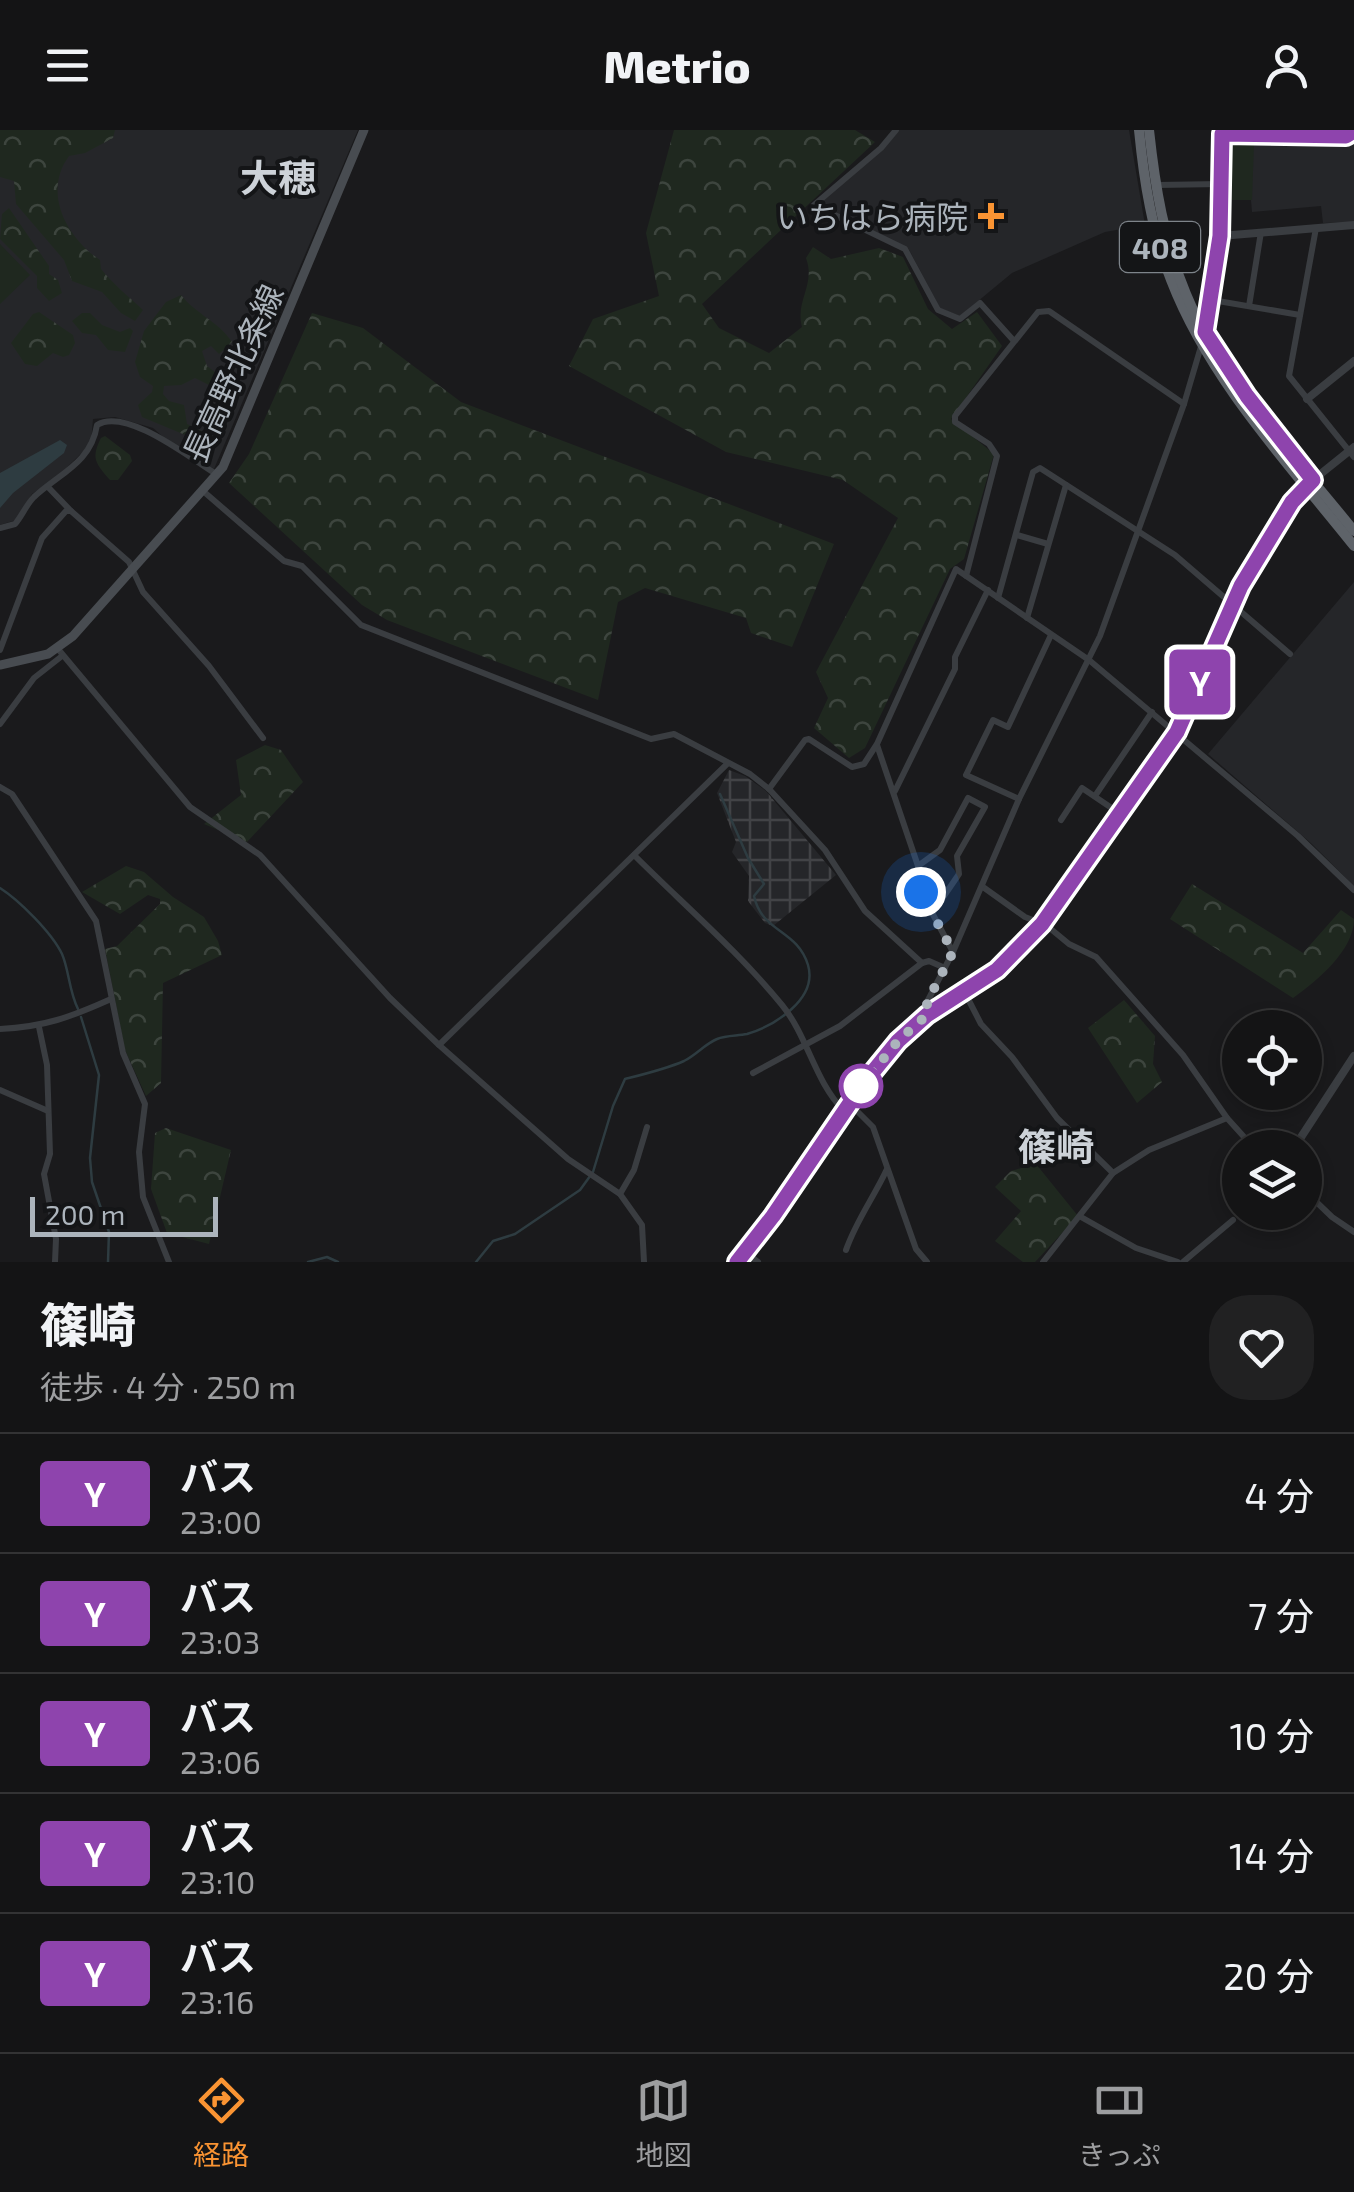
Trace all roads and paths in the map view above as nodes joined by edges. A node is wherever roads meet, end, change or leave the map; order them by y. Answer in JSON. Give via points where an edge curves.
{"nodes":[{"id":1,"x":364,"y":130,"type":"edge"},
{"id":2,"x":896,"y":130,"type":"edge"},
{"id":3,"x":1139,"y":130,"type":"edge"},
{"id":4,"x":1149,"y":130,"type":"edge"},
{"id":5,"x":1222,"y":130,"type":"edge"},
{"id":6,"x":1156,"y":184,"type":"junction"},
{"id":7,"x":1221,"y":184,"type":"junction"},
{"id":8,"x":1354,"y":225,"type":"edge"},
{"id":9,"x":1316,"y":228,"type":"junction"},
{"id":10,"x":1261,"y":232,"type":"junction"},
{"id":11,"x":1220,"y":236,"type":"junction"},
{"id":12,"x":1212,"y":300,"type":"junction"},
{"id":13,"x":1249,"y":306,"type":"junction"},
{"id":14,"x":1300,"y":315,"type":"junction"},
{"id":15,"x":1204,"y":338,"type":"junction"},
{"id":16,"x":1014,"y":341,"type":"junction"},
{"id":17,"x":1354,"y":361,"type":"edge"},
{"id":18,"x":1308,"y":398,"type":"junction"},
{"id":19,"x":1184,"y":404,"type":"junction"},
{"id":20,"x":1352,"y":452,"type":"edge"},
{"id":21,"x":217,"y":475,"type":"junction"},
{"id":22,"x":1310,"y":483,"type":"junction"},
{"id":23,"x":1066,"y":484,"type":"junction"},
{"id":24,"x":48,"y":487,"type":"junction"},
{"id":25,"x":203,"y":491,"type":"junction"},
{"id":26,"x":70,"y":511,"type":"junction"},
{"id":27,"x":0,"y":528,"type":"edge"},
{"id":28,"x":1136,"y":530,"type":"junction"},
{"id":29,"x":1354,"y":532,"type":"edge"},
{"id":30,"x":1017,"y":535,"type":"junction"},
{"id":31,"x":1048,"y":544,"type":"junction"},
{"id":32,"x":1354,"y":546,"type":"edge"},
{"id":33,"x":134,"y":569,"type":"junction"},
{"id":34,"x":966,"y":576,"type":"junction"},
{"id":35,"x":988,"y":590,"type":"junction"},
{"id":36,"x":998,"y":598,"type":"junction"},
{"id":37,"x":1232,"y":604,"type":"junction"},
{"id":38,"x":1027,"y":618,"type":"junction"},
{"id":39,"x":1051,"y":635,"type":"junction"},
{"id":40,"x":0,"y":650,"type":"edge"},
{"id":41,"x":60,"y":652,"type":"junction"},
{"id":42,"x":1290,"y":654,"type":"dead end"},
{"id":43,"x":1089,"y":660,"type":"junction"},
{"id":44,"x":0,"y":666,"type":"edge"},
{"id":45,"x":1152,"y":712,"type":"junction"},
{"id":46,"x":0,"y":724,"type":"edge"},
{"id":47,"x":1177,"y":732,"type":"junction"},
{"id":48,"x":264,"y":738,"type":"dead end"},
{"id":49,"x":877,"y":744,"type":"junction"},
{"id":50,"x":728,"y":763,"type":"junction"},
{"id":51,"x":0,"y":788,"type":"edge"},
{"id":52,"x":769,"y":789,"type":"junction"},
{"id":53,"x":895,"y":792,"type":"junction"},
{"id":54,"x":1094,"y":796,"type":"junction"},
{"id":55,"x":1019,"y":799,"type":"junction"},
{"id":56,"x":1120,"y":814,"type":"junction"},
{"id":57,"x":1061,"y":820,"type":"dead end"},
{"id":58,"x":634,"y":855,"type":"junction"},
{"id":59,"x":918,"y":866,"type":"junction"},
{"id":60,"x":983,"y":887,"type":"junction"},
{"id":61,"x":1354,"y":890,"type":"edge"},
{"id":62,"x":932,"y":912,"type":"junction"},
{"id":63,"x":1042,"y":924,"type":"junction"},
{"id":64,"x":953,"y":952,"type":"junction"},
{"id":65,"x":922,"y":964,"type":"junction"},
{"id":66,"x":946,"y":968,"type":"junction"},
{"id":67,"x":965,"y":993,"type":"junction"},
{"id":68,"x":111,"y":999,"type":"junction"},
{"id":69,"x":927,"y":1015,"type":"junction"},
{"id":70,"x":39,"y":1027,"type":"junction"},
{"id":71,"x":0,"y":1029,"type":"edge"},
{"id":72,"x":439,"y":1045,"type":"junction"},
{"id":73,"x":807,"y":1046,"type":"junction"},
{"id":74,"x":1354,"y":1056,"type":"edge"},
{"id":75,"x":753,"y":1073,"type":"dead end"},
{"id":76,"x":0,"y":1090,"type":"edge"},
{"id":77,"x":847,"y":1107,"type":"junction"},
{"id":78,"x":48,"y":1112,"type":"junction"},
{"id":79,"x":1227,"y":1118,"type":"junction"},
{"id":80,"x":646,"y":1127,"type":"dead end"},
{"id":81,"x":1238,"y":1130,"type":"edge"},
{"id":82,"x":1306,"y":1130,"type":"edge"},
{"id":83,"x":887,"y":1170,"type":"junction"},
{"id":84,"x":1114,"y":1173,"type":"junction"},
{"id":85,"x":620,"y":1194,"type":"junction"},
{"id":86,"x":1322,"y":1207,"type":"edge"},
{"id":87,"x":1081,"y":1218,"type":"junction"},
{"id":88,"x":1222,"y":1228,"type":"edge"},
{"id":89,"x":1354,"y":1232,"type":"edge"},
{"id":90,"x":846,"y":1250,"type":"dead end"},
{"id":91,"x":742,"y":1257,"type":"edge"},
{"id":92,"x":55,"y":1262,"type":"edge"},
{"id":93,"x":169,"y":1262,"type":"edge"},
{"id":94,"x":644,"y":1262,"type":"edge"},
{"id":95,"x":758,"y":1262,"type":"edge"},
{"id":96,"x":927,"y":1262,"type":"edge"},
{"id":97,"x":1043,"y":1262,"type":"edge"},
{"id":98,"x":1181,"y":1262,"type":"edge"}],
"edges":[{"from":1,"to":21,"type":"main road","name":"長高野北条線"},
{"from":2,"to":16,"type":"street","via":[[814,206],[905,250],[938,310],[960,319],[980,303]]},
{"from":3,"to":15,"type":"highway","number":"408","via":[[1161,254],[1178,299]]},
{"from":4,"to":6,"type":"highway","number":"408"},
{"from":5,"to":7,"type":"street"},
{"from":6,"to":7,"type":"street"},
{"from":6,"to":15,"type":"highway","number":"408","via":[[1167,241]]},
{"from":7,"to":11,"type":"street"},
{"from":8,"to":9,"type":"street"},
{"from":9,"to":10,"type":"street"},
{"from":9,"to":14,"type":"street"},
{"from":10,"to":11,"type":"street"},
{"from":10,"to":13,"type":"street"},
{"from":11,"to":12,"type":"street"},
{"from":12,"to":13,"type":"street"},
{"from":12,"to":15,"type":"street"},
{"from":13,"to":14,"type":"street"},
{"from":14,"to":18,"type":"street","via":[[1288,376]]},
{"from":15,"to":19,"type":"street"},
{"from":15,"to":22,"type":"highway","number":"408"},
{"from":16,"to":19,"type":"street","via":[[1038,312],[1049,310]]},
{"from":16,"to":34,"type":"street","via":[[955,416],[997,456]]},
{"from":17,"to":18,"type":"street"},
{"from":18,"to":20,"type":"street"},
{"from":19,"to":28,"type":"street"},
{"from":20,"to":22,"type":"street"},
{"from":21,"to":24,"type":"street","via":[[153,433],[103,421],[88,452]]},
{"from":21,"to":25,"type":"main road","name":"長高野北条線"},
{"from":22,"to":29,"type":"highway","number":"408"},
{"from":22,"to":32,"type":"highway","number":"408"},
{"from":22,"to":37,"type":"main road"},
{"from":23,"to":28,"type":"street"},
{"from":23,"to":30,"type":"street","via":[[1040,468],[1033,472]]},
{"from":23,"to":31,"type":"street"},
{"from":24,"to":26,"type":"street"},
{"from":24,"to":27,"type":"street","via":[[15,524]]},
{"from":25,"to":33,"type":"main road","name":"長高野北条線"},
{"from":25,"to":50,"type":"street","via":[[284,561],[302,566],[361,625],[652,740],[674,734]]},
{"from":26,"to":33,"type":"street"},
{"from":26,"to":40,"type":"street","via":[[42,538]]},
{"from":28,"to":37,"type":"street"},
{"from":28,"to":43,"type":"street"},
{"from":30,"to":31,"type":"street"},
{"from":30,"to":36,"type":"street"},
{"from":31,"to":38,"type":"street"},
{"from":33,"to":41,"type":"main road","name":"長高野北条線"},
{"from":33,"to":48,"type":"street","via":[[143,592]]},
{"from":34,"to":35,"type":"street"},
{"from":34,"to":49,"type":"street","via":[[956,569]]},
{"from":35,"to":36,"type":"street"},
{"from":35,"to":53,"type":"street"},
{"from":36,"to":38,"type":"street"},
{"from":37,"to":42,"type":"street"},
{"from":37,"to":47,"type":"main road"},
{"from":38,"to":39,"type":"street"},
{"from":39,"to":43,"type":"street"},
{"from":39,"to":55,"type":"street","via":[[1008,727],[993,720],[966,775]]},
{"from":41,"to":44,"type":"main road","name":"長高野北条線"},
{"from":41,"to":46,"type":"street"},
{"from":41,"to":72,"type":"street","via":[[190,807],[260,855]]},
{"from":43,"to":45,"type":"street"},
{"from":43,"to":55,"type":"street"},
{"from":45,"to":47,"type":"street"},
{"from":45,"to":54,"type":"street"},
{"from":47,"to":56,"type":"main road"},
{"from":47,"to":61,"type":"street"},
{"from":49,"to":52,"type":"street","via":[[858,768],[804,740]]},
{"from":49,"to":53,"type":"street"},
{"from":50,"to":52,"type":"street"},
{"from":50,"to":58,"type":"street"},
{"from":51,"to":68,"type":"street","via":[[12,794],[96,921]]},
{"from":52,"to":65,"type":"street","via":[[824,850],[864,911]]},
{"from":53,"to":59,"type":"street"},
{"from":54,"to":56,"type":"street"},
{"from":54,"to":57,"type":"street","via":[[1082,788]]},
{"from":55,"to":60,"type":"street"},
{"from":56,"to":63,"type":"main road"},
{"from":58,"to":72,"type":"street"},
{"from":58,"to":73,"type":"street","via":[[784,1007]]},
{"from":59,"to":62,"type":"street"},
{"from":59,"to":62,"type":"street","via":[[940,850],[968,798],[985,807],[956,856],[958,874]]},
{"from":60,"to":63,"type":"street"},
{"from":60,"to":64,"type":"street"},
{"from":62,"to":64,"type":"street"},
{"from":63,"to":67,"type":"main road"},
{"from":63,"to":79,"type":"street","via":[[1096,957],[1200,1074]]},
{"from":64,"to":66,"type":"street"},
{"from":65,"to":66,"type":"street"},
{"from":65,"to":73,"type":"street"},
{"from":66,"to":69,"type":"street"},
{"from":67,"to":69,"type":"main road"},
{"from":67,"to":84,"type":"street","via":[[980,1024],[1064,1127]]},
{"from":68,"to":70,"type":"street"},
{"from":68,"to":93,"type":"street","via":[[145,1104],[143,1197]]},
{"from":69,"to":77,"type":"main road"},
{"from":70,"to":71,"type":"street"},
{"from":70,"to":78,"type":"street"},
{"from":72,"to":85,"type":"street","via":[[568,1159]]},
{"from":73,"to":75,"type":"street"},
{"from":73,"to":77,"type":"street","via":[[816,1072]]},
{"from":74,"to":82,"type":"street"},
{"from":76,"to":78,"type":"street"},
{"from":77,"to":83,"type":"street","via":[[872,1127]]},
{"from":77,"to":91,"type":"main road"},
{"from":78,"to":92,"type":"street","via":[[44,1174]]},
{"from":79,"to":81,"type":"street"},
{"from":79,"to":84,"type":"street","via":[[1149,1150]]},
{"from":80,"to":85,"type":"street"},
{"from":83,"to":90,"type":"street"},
{"from":83,"to":96,"type":"street"},
{"from":84,"to":87,"type":"street"},
{"from":85,"to":94,"type":"street","via":[[642,1225]]},
{"from":86,"to":89,"type":"street"},
{"from":87,"to":97,"type":"street"},
{"from":87,"to":98,"type":"street","via":[[1136,1248]]},
{"from":88,"to":98,"type":"street"},
{"from":91,"to":95,"type":"street"}]}
